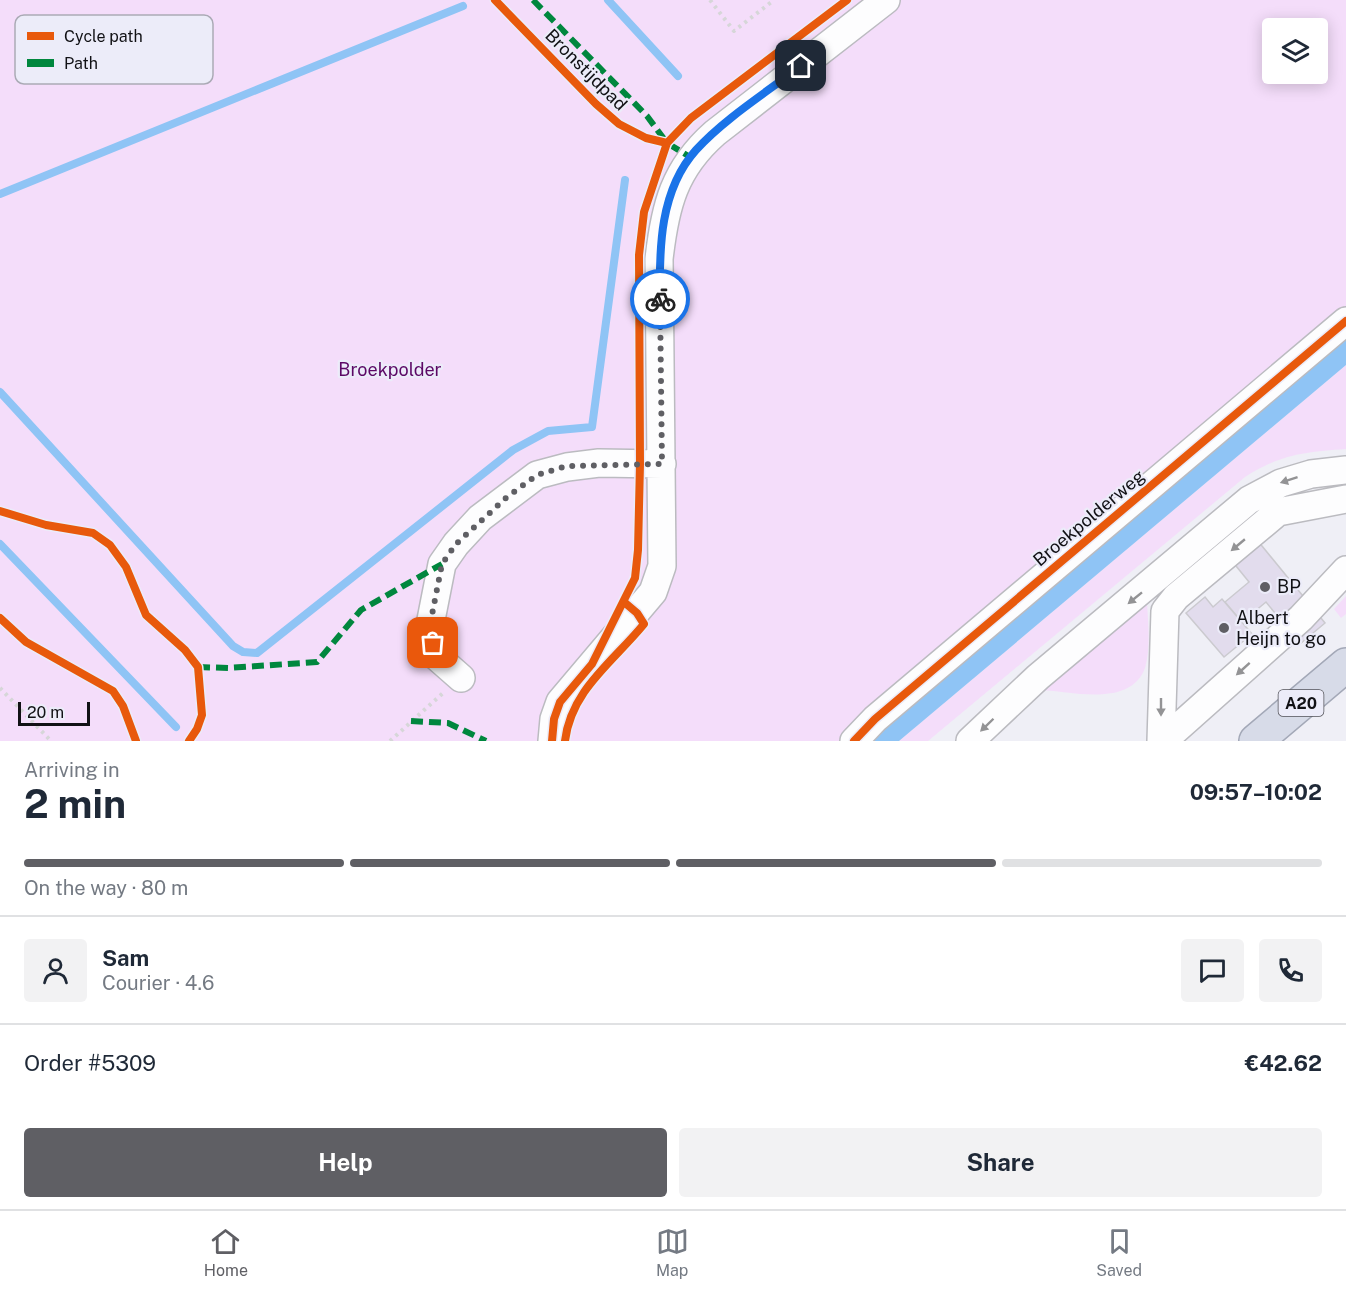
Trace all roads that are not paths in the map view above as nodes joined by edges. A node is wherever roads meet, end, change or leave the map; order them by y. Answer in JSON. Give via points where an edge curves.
{"nodes":[{"id":1,"x":886,"y":0,"type":"edge"},
{"id":2,"x":1346,"y":321,"type":"edge"},
{"id":3,"x":662,"y":464,"type":"junction"},
{"id":4,"x":1346,"y":470,"type":"edge"},
{"id":5,"x":1346,"y":499,"type":"edge"},
{"id":6,"x":1346,"y":570,"type":"edge"},
{"id":7,"x":1346,"y":665,"type":"edge"},
{"id":8,"x":460,"y":678,"type":"road end"},
{"id":9,"x":552,"y":741,"type":"edge"},
{"id":10,"x":854,"y":741,"type":"edge"},
{"id":11,"x":970,"y":741,"type":"edge"},
{"id":12,"x":1162,"y":741,"type":"edge"},
{"id":13,"x":1256,"y":741,"type":"edge"}],
"edges":[{"from":1,"to":3,"type":"street","via":[[715,132],[690,157],[674,187],[663,223],[659,259]]},
{"from":2,"to":10,"type":"street","name":"Broekpolderweg","via":[[875,719]]},
{"from":3,"to":8,"type":"street","via":[[567,466],[537,475],[480,518],[442,564],[429,630],[436,656]]},
{"from":3,"to":9,"type":"street","via":[[662,566],[653,592],[560,702]]},
{"from":4,"to":11,"type":"street","one_way":true,"via":[[1281,483],[1249,500],[1038,677]]},
{"from":5,"to":12,"type":"street","one_way":true,"via":[[1278,512],[1176,597],[1165,612]]},
{"from":6,"to":12,"type":"street","one_way":true,"via":[[1301,618]]},
{"from":7,"to":13,"type":"highway","number":"A20"}]}
